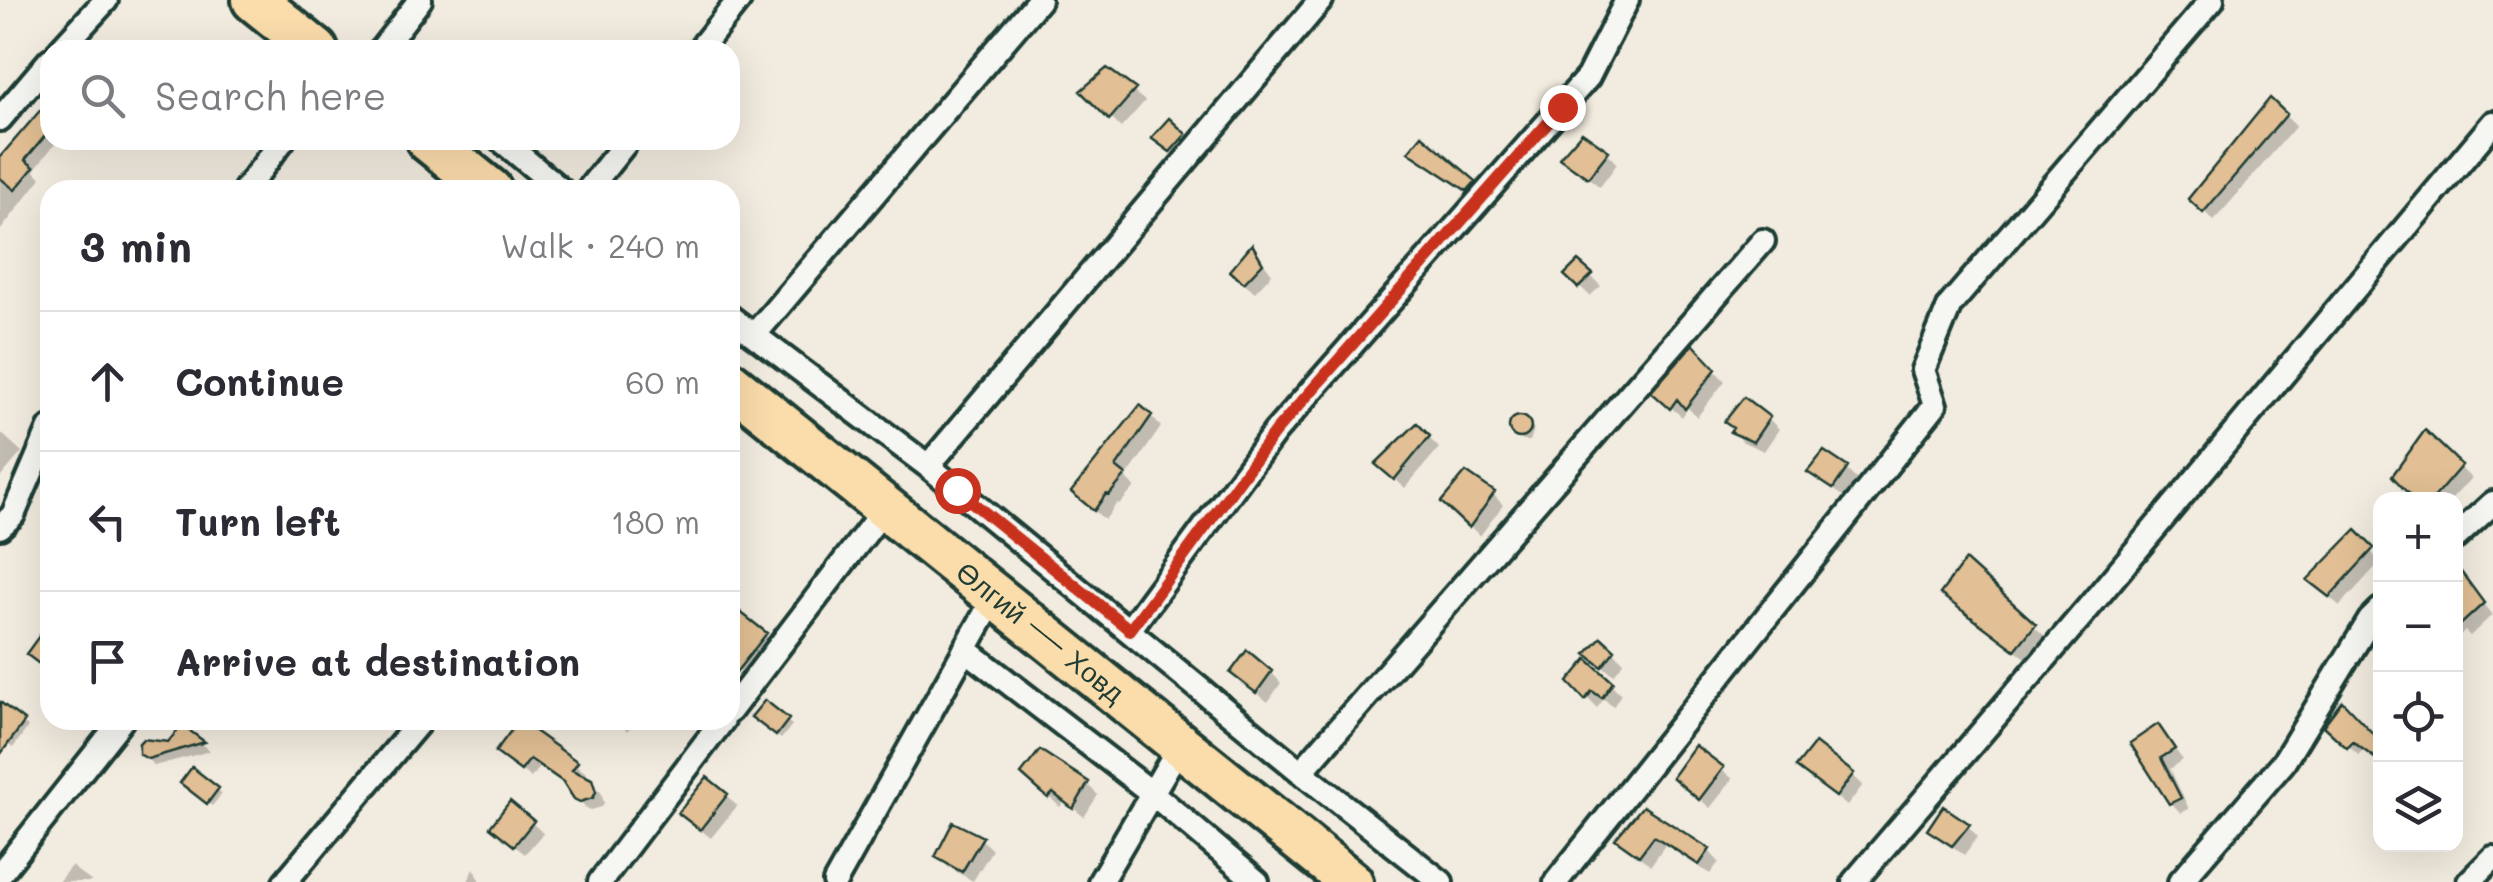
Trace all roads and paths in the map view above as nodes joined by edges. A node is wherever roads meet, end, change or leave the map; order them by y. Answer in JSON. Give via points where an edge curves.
{"nodes":[{"id":1,"x":106,"y":0,"type":"edge"},
{"id":2,"x":254,"y":0,"type":"edge"},
{"id":3,"x":420,"y":0,"type":"edge"},
{"id":4,"x":739,"y":0,"type":"edge"},
{"id":5,"x":1039,"y":0,"type":"edge"},
{"id":6,"x":1321,"y":0,"type":"edge"},
{"id":7,"x":1627,"y":0,"type":"edge"},
{"id":8,"x":2212,"y":0,"type":"edge"},
{"id":9,"x":69,"y":40,"type":"edge"},
{"id":10,"x":304,"y":40,"type":"edge"},
{"id":11,"x":392,"y":40,"type":"edge"},
{"id":12,"x":707,"y":40,"type":"edge"},
{"id":13,"x":40,"y":72,"type":"edge"},
{"id":14,"x":0,"y":119,"type":"edge"},
{"id":15,"x":2493,"y":122,"type":"edge"},
{"id":16,"x":275,"y":150,"type":"edge"},
{"id":17,"x":440,"y":150,"type":"edge"},
{"id":18,"x":513,"y":150,"type":"edge"},
{"id":19,"x":620,"y":150,"type":"edge"},
{"id":20,"x":253,"y":180,"type":"edge"},
{"id":21,"x":478,"y":180,"type":"edge"},
{"id":22,"x":550,"y":180,"type":"edge"},
{"id":23,"x":596,"y":180,"type":"edge"},
{"id":24,"x":1763,"y":241,"type":"dead end"},
{"id":25,"x":740,"y":325,"type":"edge"},
{"id":26,"x":754,"y":335,"type":"junction"},
{"id":27,"x":740,"y":391,"type":"edge"},
{"id":28,"x":40,"y":451,"type":"edge"},
{"id":29,"x":928,"y":466,"type":"junction"},
{"id":30,"x":2493,"y":503,"type":"edge"},
{"id":31,"x":885,"y":508,"type":"junction"},
{"id":32,"x":0,"y":527,"type":"edge"},
{"id":33,"x":2463,"y":531,"type":"edge"},
{"id":34,"x":995,"y":596,"type":"junction"},
{"id":35,"x":2373,"y":617,"type":"edge"},
{"id":36,"x":1130,"y":630,"type":"junction"},
{"id":37,"x":965,"y":649,"type":"junction"},
{"id":38,"x":740,"y":698,"type":"edge"},
{"id":39,"x":114,"y":730,"type":"edge"},
{"id":40,"x":413,"y":730,"type":"edge"},
{"id":41,"x":715,"y":730,"type":"edge"},
{"id":42,"x":1181,"y":744,"type":"junction"},
{"id":43,"x":1301,"y":772,"type":"junction"},
{"id":44,"x":1152,"y":793,"type":"junction"},
{"id":45,"x":2493,"y":858,"type":"edge"},
{"id":46,"x":0,"y":874,"type":"edge"},
{"id":47,"x":285,"y":882,"type":"edge"},
{"id":48,"x":600,"y":882,"type":"edge"},
{"id":49,"x":835,"y":882,"type":"edge"},
{"id":50,"x":1100,"y":882,"type":"edge"},
{"id":51,"x":1257,"y":882,"type":"edge"},
{"id":52,"x":1351,"y":882,"type":"edge"},
{"id":53,"x":1441,"y":882,"type":"edge"},
{"id":54,"x":1556,"y":882,"type":"edge"},
{"id":55,"x":1854,"y":882,"type":"edge"},
{"id":56,"x":2180,"y":882,"type":"edge"},
{"id":57,"x":2468,"y":882,"type":"edge"}],
"edges":[{"from":1,"to":9,"type":"street"},
{"from":2,"to":10,"type":"highway"},
{"from":3,"to":11,"type":"street"},
{"from":4,"to":12,"type":"street"},
{"from":5,"to":26,"type":"street"},
{"from":6,"to":29,"type":"street"},
{"from":7,"to":36,"type":"street","via":[[1588,78],[1275,432]]},
{"from":8,"to":54,"type":"street","via":[[1950,305],[1923,370],[1935,405]]},
{"from":13,"to":14,"type":"street"},
{"from":15,"to":55,"type":"street"},
{"from":16,"to":20,"type":"street"},
{"from":17,"to":21,"type":"highway"},
{"from":18,"to":22,"type":"street"},
{"from":19,"to":23,"type":"street"},
{"from":24,"to":43,"type":"street"},
{"from":25,"to":26,"type":"street"},
{"from":26,"to":29,"type":"street"},
{"from":27,"to":31,"type":"highway","name":"Өлгий — Ховд"},
{"from":28,"to":32,"type":"street","via":[[12,515]]},
{"from":29,"to":36,"type":"street"},
{"from":30,"to":33,"type":"street"},
{"from":31,"to":34,"type":"highway","name":"Өлгий — Ховд"},
{"from":31,"to":38,"type":"street"},
{"from":34,"to":37,"type":"street"},
{"from":34,"to":42,"type":"highway","name":"Өлгий — Ховд"},
{"from":35,"to":56,"type":"street","via":[[2283,762]]},
{"from":36,"to":43,"type":"street"},
{"from":37,"to":44,"type":"street"},
{"from":37,"to":49,"type":"street"},
{"from":39,"to":46,"type":"street"},
{"from":40,"to":47,"type":"street"},
{"from":41,"to":48,"type":"street"},
{"from":42,"to":44,"type":"street"},
{"from":42,"to":52,"type":"highway","name":"Өлгий — Ховд"},
{"from":43,"to":53,"type":"street"},
{"from":44,"to":50,"type":"street"},
{"from":44,"to":51,"type":"street"},
{"from":45,"to":57,"type":"street"}]}
